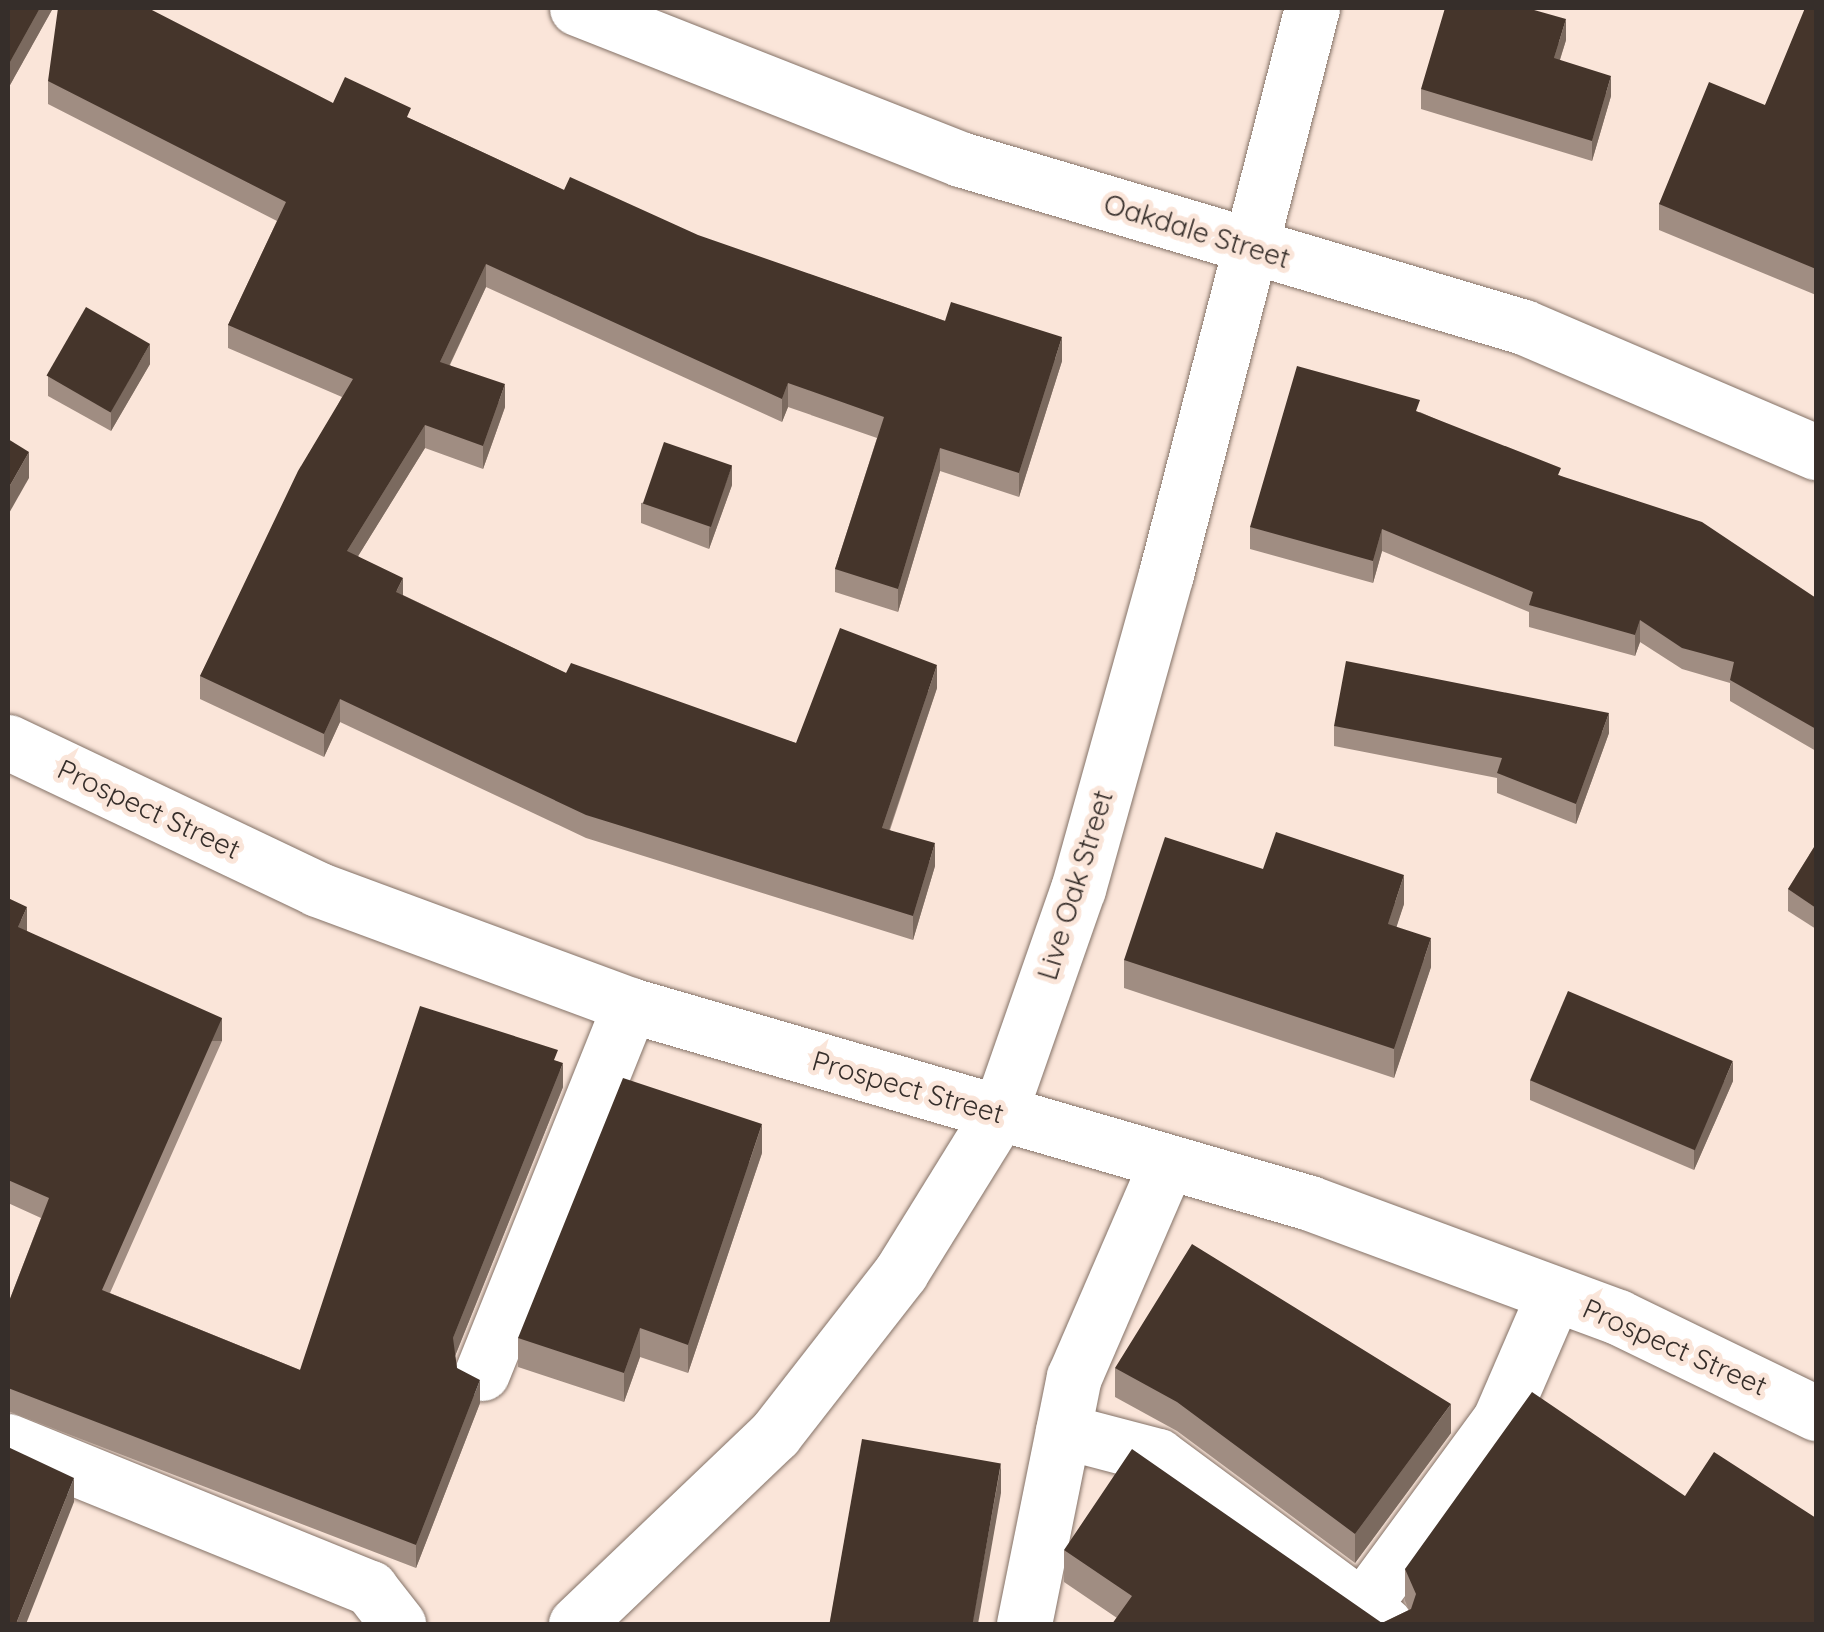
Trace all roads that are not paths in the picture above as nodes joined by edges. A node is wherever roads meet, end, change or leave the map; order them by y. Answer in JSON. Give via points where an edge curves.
{"nodes":[{"id":1,"x":577,"y":8,"type":"edge"},
{"id":2,"x":1312,"y":8,"type":"edge"},
{"id":3,"x":1252,"y":248,"type":"junction"},
{"id":4,"x":1816,"y":452,"type":"edge"},
{"id":5,"x":8,"y":742,"type":"edge"},
{"id":6,"x":630,"y":1005,"type":"junction"},
{"id":7,"x":999,"y":1114,"type":"junction"},
{"id":8,"x":1168,"y":1162,"type":"junction"},
{"id":9,"x":1554,"y":1294,"type":"junction"},
{"id":10,"x":482,"y":1374,"type":"dead end"},
{"id":11,"x":1816,"y":1413,"type":"edge"},
{"id":12,"x":1063,"y":1431,"type":"junction"},
{"id":13,"x":8,"y":1441,"type":"edge"},
{"id":14,"x":1374,"y":1616,"type":"edge"},
{"id":15,"x":398,"y":1624,"type":"edge"},
{"id":16,"x":576,"y":1624,"type":"edge"},
{"id":17,"x":1024,"y":1624,"type":"edge"}],
"edges":[{"from":1,"to":3,"type":"street","name":"Oakdale Street","via":[[960,159]]},
{"from":2,"to":3,"type":"street","name":"Live Oak Street"},
{"from":3,"to":4,"type":"street","name":"Oakdale Street","via":[[1524,328]]},
{"from":3,"to":7,"type":"street","name":"Live Oak Street","via":[[1078,888]]},
{"from":5,"to":6,"type":"street","name":"Prospect Street","via":[[317,888]]},
{"from":6,"to":7,"type":"street","name":"Prospect Street"},
{"from":6,"to":10,"type":"street"},
{"from":7,"to":8,"type":"street","name":"Prospect Street"},
{"from":7,"to":16,"type":"street","name":"Live Oak Street","via":[[901,1272],[775,1434]]},
{"from":8,"to":9,"type":"street","name":"Prospect Street","via":[[1310,1203]]},
{"from":8,"to":12,"type":"street","via":[[1089,1335]]},
{"from":9,"to":11,"type":"street","name":"Prospect Street","via":[[1618,1317]]},
{"from":9,"to":14,"type":"street","via":[[1500,1419]]},
{"from":12,"to":14,"type":"street","via":[[1158,1456]]},
{"from":12,"to":17,"type":"street"},
{"from":13,"to":15,"type":"street","via":[[370,1588]]}]}
